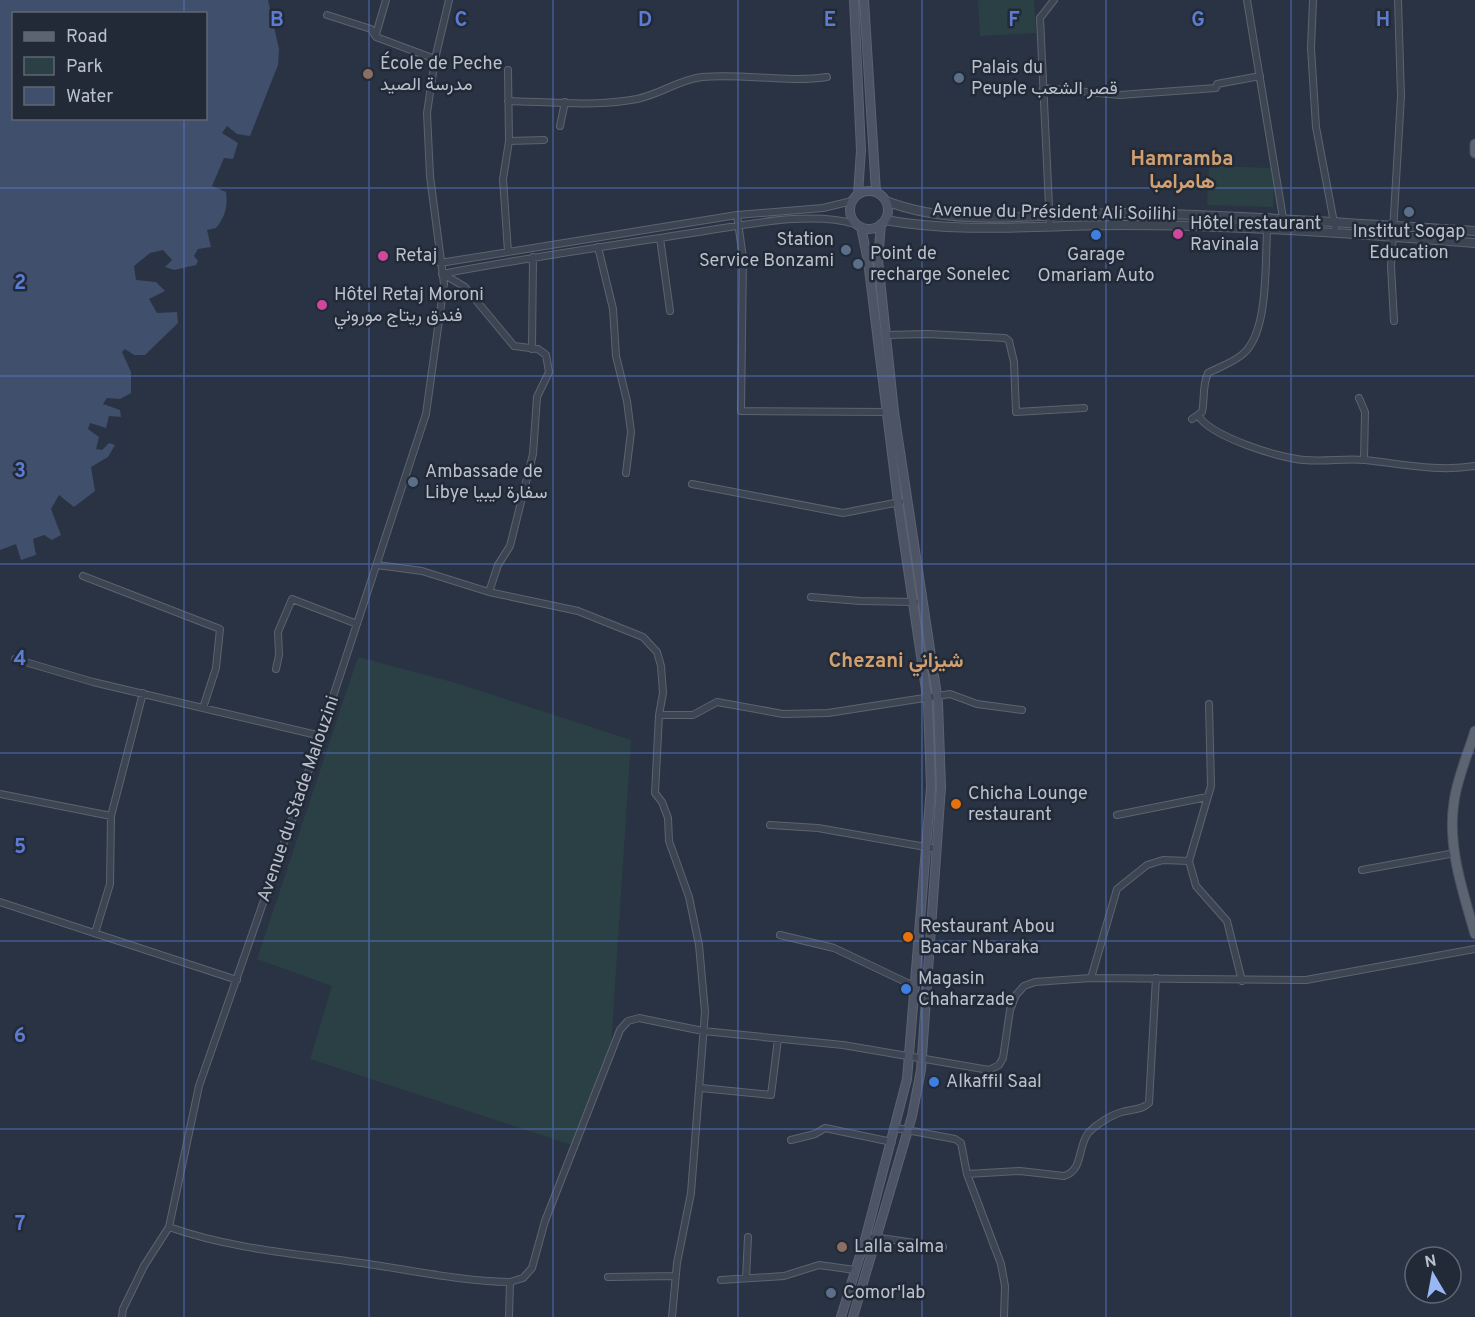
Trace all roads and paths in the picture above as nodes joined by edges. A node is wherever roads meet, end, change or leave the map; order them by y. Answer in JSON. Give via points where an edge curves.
{"nodes":[{"id":1,"x":386,"y":0,"type":"edge"},
{"id":2,"x":449,"y":0,"type":"edge"},
{"id":3,"x":854,"y":0,"type":"edge"},
{"id":4,"x":864,"y":0,"type":"edge"},
{"id":5,"x":1054,"y":0,"type":"edge"},
{"id":6,"x":1247,"y":0,"type":"edge"},
{"id":7,"x":1313,"y":0,"type":"edge"},
{"id":8,"x":1398,"y":0,"type":"edge"},
{"id":9,"x":327,"y":15,"type":"dead end"},
{"id":10,"x":376,"y":34,"type":"junction"},
{"id":11,"x":435,"y":58,"type":"junction"},
{"id":12,"x":508,"y":70,"type":"dead end"},
{"id":13,"x":1260,"y":76,"type":"junction"},
{"id":14,"x":827,"y":77,"type":"dead end"},
{"id":15,"x":1043,"y":88,"type":"junction"},
{"id":16,"x":508,"y":101,"type":"junction"},
{"id":17,"x":565,"y":102,"type":"junction"},
{"id":18,"x":560,"y":126,"type":"dead end"},
{"id":19,"x":544,"y":140,"type":"dead end"},
{"id":20,"x":509,"y":141,"type":"junction"},
{"id":21,"x":1475,"y":144,"type":"edge"},
{"id":22,"x":1475,"y":153,"type":"edge"},
{"id":23,"x":876,"y":192,"type":"junction"},
{"id":24,"x":855,"y":197,"type":"junction"},
{"id":25,"x":886,"y":201,"type":"junction"},
{"id":26,"x":736,"y":215,"type":"junction"},
{"id":27,"x":1050,"y":215,"type":"junction"},
{"id":28,"x":1268,"y":217,"type":"junction"},
{"id":29,"x":1283,"y":218,"type":"junction"},
{"id":30,"x":883,"y":222,"type":"junction"},
{"id":31,"x":1336,"y":223,"type":"junction"},
{"id":32,"x":858,"y":225,"type":"junction"},
{"id":33,"x":738,"y":226,"type":"junction"},
{"id":34,"x":1393,"y":226,"type":"junction"},
{"id":35,"x":1050,"y":227,"type":"junction"},
{"id":36,"x":1267,"y":230,"type":"junction"},
{"id":37,"x":1282,"y":230,"type":"junction"},
{"id":38,"x":1475,"y":231,"type":"edge"},
{"id":39,"x":1336,"y":233,"type":"junction"},
{"id":40,"x":1393,"y":237,"type":"junction"},
{"id":41,"x":660,"y":238,"type":"junction"},
{"id":42,"x":1475,"y":243,"type":"edge"},
{"id":43,"x":598,"y":247,"type":"junction"},
{"id":44,"x":508,"y":252,"type":"junction"},
{"id":45,"x":532,"y":257,"type":"junction"},
{"id":46,"x":440,"y":263,"type":"junction"},
{"id":47,"x":442,"y":272,"type":"junction"},
{"id":48,"x":670,"y":311,"type":"dead end"},
{"id":49,"x":1394,"y":321,"type":"dead end"},
{"id":50,"x":886,"y":335,"type":"junction"},
{"id":51,"x":532,"y":349,"type":"junction"},
{"id":52,"x":1359,"y":398,"type":"dead end"},
{"id":53,"x":1084,"y":408,"type":"dead end"},
{"id":54,"x":890,"y":412,"type":"junction"},
{"id":55,"x":1364,"y":460,"type":"junction"},
{"id":56,"x":1475,"y":466,"type":"edge"},
{"id":57,"x":626,"y":473,"type":"dead end"},
{"id":58,"x":692,"y":484,"type":"dead end"},
{"id":59,"x":901,"y":501,"type":"junction"},
{"id":60,"x":377,"y":565,"type":"junction"},
{"id":61,"x":83,"y":576,"type":"dead end"},
{"id":62,"x":489,"y":592,"type":"junction"},
{"id":63,"x":811,"y":597,"type":"dead end"},
{"id":64,"x":916,"y":602,"type":"junction"},
{"id":65,"x":357,"y":624,"type":"junction"},
{"id":66,"x":15,"y":659,"type":"dead end"},
{"id":67,"x":276,"y":669,"type":"dead end"},
{"id":68,"x":143,"y":693,"type":"junction"},
{"id":69,"x":932,"y":696,"type":"junction"},
{"id":70,"x":1209,"y":704,"type":"dead end"},
{"id":71,"x":203,"y":708,"type":"junction"},
{"id":72,"x":1022,"y":710,"type":"dead end"},
{"id":73,"x":658,"y":716,"type":"junction"},
{"id":74,"x":1475,"y":731,"type":"edge"},
{"id":75,"x":321,"y":736,"type":"junction"},
{"id":76,"x":0,"y":794,"type":"edge"},
{"id":77,"x":1207,"y":797,"type":"junction"},
{"id":78,"x":1117,"y":815,"type":"dead end"},
{"id":79,"x":111,"y":816,"type":"junction"},
{"id":80,"x":770,"y":825,"type":"dead end"},
{"id":81,"x":926,"y":847,"type":"junction"},
{"id":82,"x":936,"y":849,"type":"junction"},
{"id":83,"x":1455,"y":853,"type":"junction"},
{"id":84,"x":1189,"y":861,"type":"junction"},
{"id":85,"x":1362,"y":870,"type":"dead end"},
{"id":86,"x":0,"y":902,"type":"edge"},
{"id":87,"x":95,"y":933,"type":"junction"},
{"id":88,"x":1475,"y":934,"type":"edge"},
{"id":89,"x":780,"y":935,"type":"dead end"},
{"id":90,"x":1475,"y":949,"type":"edge"},
{"id":91,"x":1091,"y":978,"type":"junction"},
{"id":92,"x":1156,"y":978,"type":"junction"},
{"id":93,"x":237,"y":980,"type":"junction"},
{"id":94,"x":1242,"y":981,"type":"junction"},
{"id":95,"x":916,"y":987,"type":"junction"},
{"id":96,"x":703,"y":1031,"type":"junction"},
{"id":97,"x":778,"y":1039,"type":"junction"},
{"id":98,"x":911,"y":1056,"type":"junction"},
{"id":99,"x":923,"y":1057,"type":"junction"},
{"id":100,"x":700,"y":1088,"type":"junction"},
{"id":101,"x":896,"y":1128,"type":"junction"},
{"id":102,"x":908,"y":1131,"type":"junction"},
{"id":103,"x":791,"y":1140,"type":"dead end"},
{"id":104,"x":892,"y":1142,"type":"junction"},
{"id":105,"x":967,"y":1174,"type":"junction"},
{"id":106,"x":170,"y":1227,"type":"junction"},
{"id":107,"x":866,"y":1236,"type":"junction"},
{"id":108,"x":748,"y":1237,"type":"dead end"},
{"id":109,"x":877,"y":1238,"type":"junction"},
{"id":110,"x":943,"y":1247,"type":"dead end"},
{"id":111,"x":855,"y":1270,"type":"junction"},
{"id":112,"x":608,"y":1276,"type":"dead end"},
{"id":113,"x":675,"y":1276,"type":"junction"},
{"id":114,"x":746,"y":1278,"type":"junction"},
{"id":115,"x":721,"y":1280,"type":"dead end"},
{"id":116,"x":510,"y":1282,"type":"junction"},
{"id":117,"x":122,"y":1317,"type":"edge"},
{"id":118,"x":509,"y":1317,"type":"edge"},
{"id":119,"x":672,"y":1317,"type":"edge"},
{"id":120,"x":841,"y":1317,"type":"edge"},
{"id":121,"x":853,"y":1317,"type":"edge"},
{"id":122,"x":1004,"y":1317,"type":"edge"}],
"edges":[{"from":1,"to":10,"type":"street"},
{"from":2,"to":11,"type":"street","name":"Avenue du Stade Malouzini"},
{"from":3,"to":24,"type":"main road","via":[[861,150]]},
{"from":4,"to":23,"type":"main road"},
{"from":5,"to":15,"type":"street","via":[[1040,18]]},
{"from":6,"to":13,"type":"street"},
{"from":7,"to":31,"type":"street","via":[[1311,48],[1316,127]]},
{"from":8,"to":34,"type":"street","via":[[1401,96]]},
{"from":9,"to":10,"type":"street"},
{"from":10,"to":11,"type":"street"},
{"from":11,"to":46,"type":"street","name":"Avenue du Stade Malouzini","via":[[426,128]]},
{"from":12,"to":16,"type":"street"},
{"from":13,"to":15,"type":"street","via":[[1217,84],[1216,88],[1120,96]]},
{"from":13,"to":29,"type":"street"},
{"from":14,"to":17,"type":"street","via":[[704,77],[681,80],[637,99]]},
{"from":15,"to":27,"type":"street"},
{"from":16,"to":17,"type":"street"},
{"from":16,"to":20,"type":"street"},
{"from":17,"to":18,"type":"street"},
{"from":19,"to":20,"type":"street"},
{"from":20,"to":44,"type":"street","via":[[503,179]]},
{"from":21,"to":22,"type":"main road"},
{"from":23,"to":24,"type":"main road","via":[[867,191]]},
{"from":23,"to":25,"type":"main road"},
{"from":24,"to":26,"type":"street","via":[[823,208]]},
{"from":24,"to":32,"type":"main road","via":[[850,213]]},
{"from":25,"to":27,"type":"street","name":"Avenue du Président Ali Soilihi","via":[[926,213]]},
{"from":25,"to":30,"type":"main road","via":[[888,211]]},
{"from":26,"to":33,"type":"street"},
{"from":26,"to":44,"type":"street"},
{"from":27,"to":28,"type":"street","name":"Avenue du Président Ali Soilihi"},
{"from":27,"to":35,"type":"street"},
{"from":28,"to":29,"type":"street","name":"Avenue du Président Ali Soilihi"},
{"from":28,"to":36,"type":"street"},
{"from":29,"to":31,"type":"street","name":"Avenue du Président Ali Soilihi"},
{"from":29,"to":37,"type":"street"},
{"from":30,"to":32,"type":"main road","via":[[871,229]]},
{"from":30,"to":35,"type":"street","name":"Avenue du Président Ali Soilihi"},
{"from":30,"to":50,"type":"main road","via":[[878,260]]},
{"from":31,"to":34,"type":"street","name":"Avenue du Président Ali Soilihi"},
{"from":31,"to":39,"type":"street"},
{"from":32,"to":33,"type":"street","via":[[813,218]]},
{"from":32,"to":54,"type":"main road","via":[[868,261]]},
{"from":33,"to":41,"type":"street"},
{"from":33,"to":54,"type":"street","via":[[743,258],[741,411]]},
{"from":34,"to":38,"type":"street","name":"Avenue du Président Ali Soilihi"},
{"from":34,"to":40,"type":"street"},
{"from":35,"to":36,"type":"street","name":"Avenue du Président Ali Soilihi"},
{"from":36,"to":37,"type":"street","name":"Avenue du Président Ali Soilihi"},
{"from":36,"to":55,"type":"street","via":[[1262,312],[1253,344],[1243,355],[1208,373],[1203,385],[1202,412],[1195,417],[1207,426],[1284,457]]},
{"from":37,"to":39,"type":"street","name":"Avenue du Président Ali Soilihi"},
{"from":39,"to":40,"type":"street","name":"Avenue du Président Ali Soilihi"},
{"from":40,"to":42,"type":"street","name":"Avenue du Président Ali Soilihi"},
{"from":40,"to":49,"type":"street","via":[[1390,285]]},
{"from":41,"to":43,"type":"street"},
{"from":41,"to":48,"type":"street"},
{"from":43,"to":45,"type":"street"},
{"from":43,"to":57,"type":"street","via":[[613,309],[616,356],[631,432]]},
{"from":44,"to":46,"type":"street"},
{"from":45,"to":47,"type":"street"},
{"from":45,"to":51,"type":"street"},
{"from":46,"to":47,"type":"street","name":"Avenue du Stade Malouzini"},
{"from":47,"to":51,"type":"street","via":[[465,288],[514,346]]},
{"from":47,"to":60,"type":"street","name":"Avenue du Stade Malouzini","via":[[442,310],[426,414]]},
{"from":50,"to":53,"type":"street","via":[[1005,338],[1014,363],[1016,412]]},
{"from":50,"to":54,"type":"main road"},
{"from":51,"to":62,"type":"street","via":[[546,355],[549,372],[537,397],[533,454],[510,546],[498,565]]},
{"from":52,"to":55,"type":"street","via":[[1365,412]]},
{"from":54,"to":59,"type":"main road"},
{"from":55,"to":56,"type":"street","via":[[1425,467]]},
{"from":58,"to":59,"type":"street","via":[[843,513]]},
{"from":59,"to":64,"type":"main road"},
{"from":60,"to":62,"type":"street","via":[[422,571]]},
{"from":60,"to":65,"type":"street","name":"Avenue du Stade Malouzini"},
{"from":61,"to":71,"type":"street","via":[[220,629],[216,668]]},
{"from":62,"to":73,"type":"street","via":[[578,611],[644,637],[657,652],[661,666],[663,693]]},
{"from":63,"to":64,"type":"street"},
{"from":64,"to":69,"type":"main road"},
{"from":65,"to":67,"type":"street","via":[[292,599],[278,632]]},
{"from":65,"to":75,"type":"street","name":"Avenue du Stade Malouzini"},
{"from":66,"to":68,"type":"street"},
{"from":68,"to":71,"type":"street"},
{"from":68,"to":79,"type":"street"},
{"from":69,"to":72,"type":"street","via":[[950,694],[977,704]]},
{"from":69,"to":73,"type":"street","via":[[828,713],[783,714],[717,702],[693,715]]},
{"from":69,"to":81,"type":"main road"},
{"from":69,"to":82,"type":"main road","via":[[941,787]]},
{"from":70,"to":77,"type":"street","via":[[1211,786]]},
{"from":71,"to":75,"type":"street"},
{"from":73,"to":96,"type":"street","via":[[655,792],[668,818],[669,841],[689,897],[699,945]]},
{"from":74,"to":83,"type":"main road","via":[[1454,801]]},
{"from":75,"to":93,"type":"street","name":"Avenue du Stade Malouzini"},
{"from":76,"to":79,"type":"street"},
{"from":77,"to":78,"type":"street"},
{"from":77,"to":84,"type":"street"},
{"from":79,"to":87,"type":"street","via":[[110,884]]},
{"from":80,"to":81,"type":"street","via":[[818,828]]},
{"from":81,"to":82,"type":"street"},
{"from":81,"to":95,"type":"main road"},
{"from":82,"to":99,"type":"main road"},
{"from":83,"to":85,"type":"street"},
{"from":83,"to":88,"type":"main road"},
{"from":84,"to":91,"type":"street","via":[[1163,860],[1147,865],[1117,889]]},
{"from":84,"to":94,"type":"street","via":[[1196,886],[1227,921]]},
{"from":86,"to":87,"type":"street"},
{"from":87,"to":93,"type":"street"},
{"from":89,"to":95,"type":"street","via":[[834,948]]},
{"from":90,"to":94,"type":"street","via":[[1306,980]]},
{"from":91,"to":92,"type":"street"},
{"from":91,"to":99,"type":"street","via":[[1024,986],[1010,1010],[1003,1058],[994,1069]]},
{"from":92,"to":94,"type":"street"},
{"from":92,"to":105,"type":"street","via":[[1149,1103],[1120,1113],[1089,1132],[1071,1174]]},
{"from":93,"to":106,"type":"street","name":"Avenue du Stade Malouzini","via":[[199,1086]]},
{"from":95,"to":98,"type":"main road"},
{"from":96,"to":97,"type":"street"},
{"from":96,"to":100,"type":"street"},
{"from":96,"to":116,"type":"street","via":[[639,1018],[628,1021],[620,1030],[545,1221],[532,1268],[523,1278]]},
{"from":97,"to":98,"type":"street"},
{"from":97,"to":100,"type":"street","via":[[771,1095]]},
{"from":98,"to":99,"type":"street"},
{"from":98,"to":101,"type":"main road"},
{"from":99,"to":102,"type":"main road"},
{"from":100,"to":113,"type":"street","via":[[691,1193]]},
{"from":101,"to":102,"type":"street"},
{"from":101,"to":104,"type":"main road"},
{"from":102,"to":105,"type":"street","via":[[955,1138],[961,1143]]},
{"from":102,"to":109,"type":"main road"},
{"from":103,"to":104,"type":"street","via":[[825,1128]]},
{"from":104,"to":107,"type":"main road"},
{"from":105,"to":122,"type":"street","via":[[1001,1264]]},
{"from":106,"to":116,"type":"street","via":[[206,1240],[303,1258],[368,1264],[422,1275]]},
{"from":106,"to":117,"type":"street","name":"Avenue du Stade Malouzini","via":[[144,1266]]},
{"from":107,"to":109,"type":"street"},
{"from":107,"to":111,"type":"main road"},
{"from":108,"to":114,"type":"street"},
{"from":109,"to":110,"type":"street"},
{"from":109,"to":121,"type":"main road"},
{"from":111,"to":114,"type":"street","via":[[819,1265],[784,1276]]},
{"from":111,"to":120,"type":"main road"},
{"from":112,"to":113,"type":"street"},
{"from":113,"to":119,"type":"street"},
{"from":114,"to":115,"type":"street"},
{"from":116,"to":118,"type":"street"}]}
